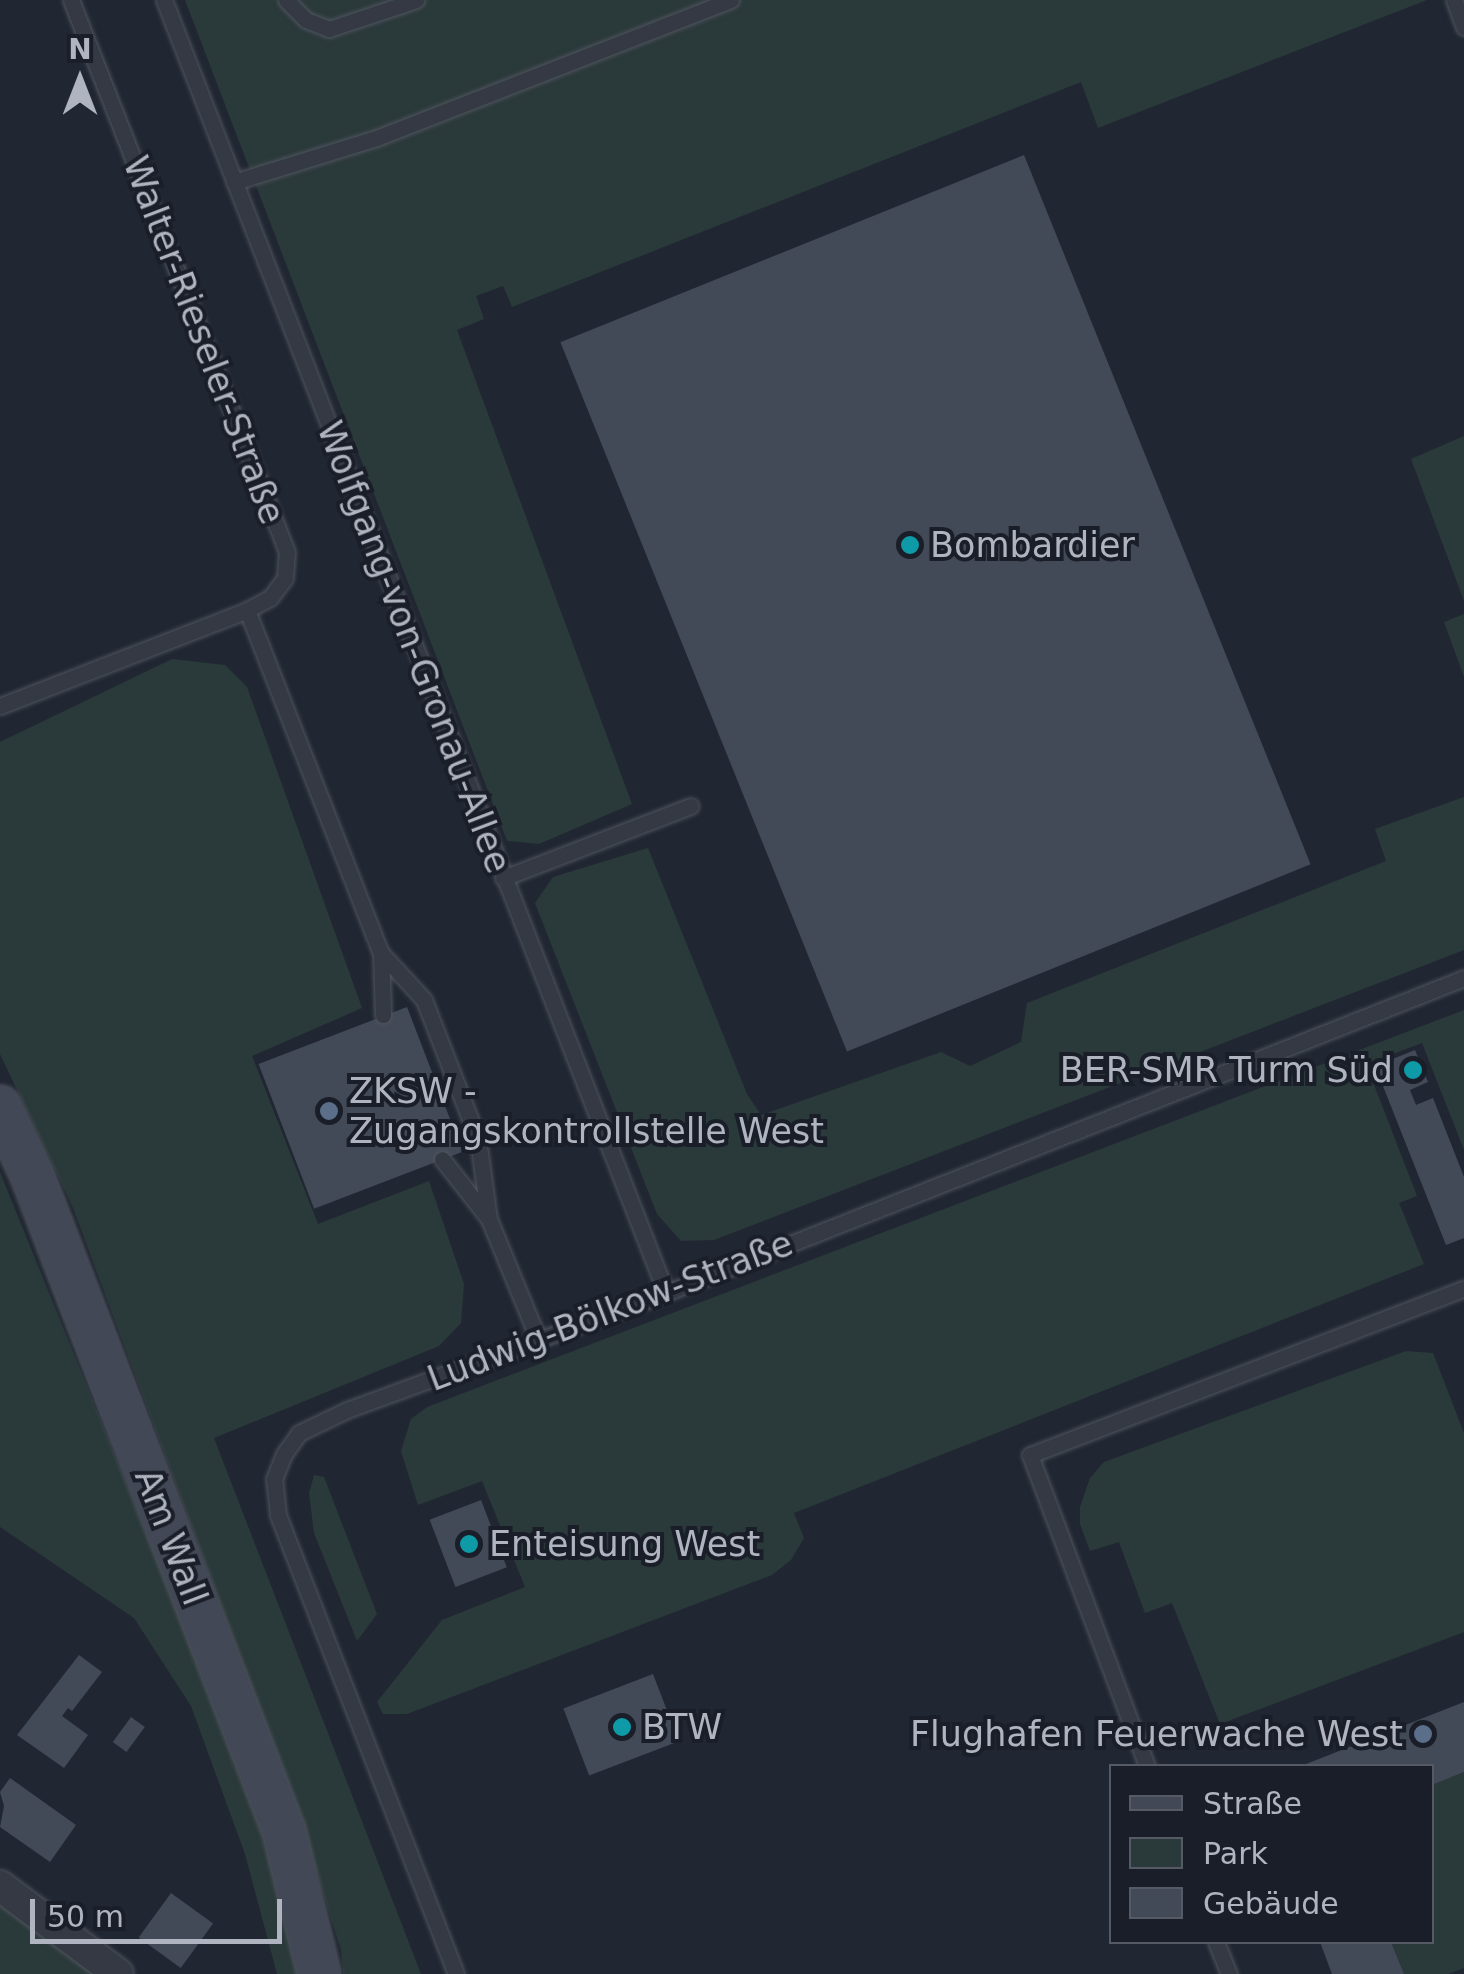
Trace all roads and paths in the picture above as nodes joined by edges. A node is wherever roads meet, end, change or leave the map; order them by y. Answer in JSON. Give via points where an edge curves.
{"nodes":[{"id":1,"x":71,"y":0,"type":"edge"},
{"id":2,"x":164,"y":0,"type":"edge"},
{"id":3,"x":286,"y":0,"type":"edge"},
{"id":4,"x":416,"y":0,"type":"edge"},
{"id":5,"x":731,"y":0,"type":"edge"},
{"id":6,"x":1454,"y":0,"type":"edge"},
{"id":7,"x":1464,"y":26,"type":"edge"},
{"id":8,"x":234,"y":182,"type":"junction"},
{"id":9,"x":247,"y":610,"type":"junction"},
{"id":10,"x":0,"y":706,"type":"edge"},
{"id":11,"x":691,"y":806,"type":"dead end"},
{"id":12,"x":503,"y":878,"type":"junction"},
{"id":13,"x":382,"y":953,"type":"junction"},
{"id":14,"x":1464,"y":978,"type":"edge"},
{"id":15,"x":383,"y":1015,"type":"dead end"},
{"id":16,"x":0,"y":1107,"type":"edge"},
{"id":17,"x":442,"y":1159,"type":"dead end"},
{"id":18,"x":488,"y":1220,"type":"junction"},
{"id":19,"x":1464,"y":1288,"type":"edge"},
{"id":20,"x":666,"y":1293,"type":"junction"},
{"id":21,"x":538,"y":1342,"type":"junction"},
{"id":22,"x":1147,"y":1764,"type":"edge"},
{"id":23,"x":0,"y":1886,"type":"edge"},
{"id":24,"x":1217,"y":1944,"type":"edge"},
{"id":25,"x":118,"y":1974,"type":"edge"},
{"id":26,"x":318,"y":1974,"type":"edge"},
{"id":27,"x":456,"y":1974,"type":"edge"},
{"id":28,"x":1228,"y":1974,"type":"edge"}],
"edges":[{"from":1,"to":9,"type":"lane","name":"Walter-Rieseler-Straße","via":[[287,552],[285,578],[270,598]]},
{"from":2,"to":8,"type":"lane","name":"Wolfgang-von-Gronau-Allee"},
{"from":3,"to":4,"type":"lane","via":[[329,30]]},
{"from":5,"to":8,"type":"lane","via":[[379,138]]},
{"from":6,"to":7,"type":"lane"},
{"from":8,"to":12,"type":"lane","name":"Wolfgang-von-Gronau-Allee"},
{"from":9,"to":10,"type":"lane","name":"Walter-Rieseler-Straße"},
{"from":9,"to":13,"type":"lane"},
{"from":11,"to":12,"type":"lane"},
{"from":12,"to":20,"type":"lane","name":"Wolfgang-von-Gronau-Allee"},
{"from":13,"to":15,"type":"lane"},
{"from":13,"to":18,"type":"lane","via":[[424,1000],[478,1139]]},
{"from":14,"to":20,"type":"lane","name":"Ludwig-Bölkow-Straße"},
{"from":16,"to":26,"type":"street","name":"Am Wall","via":[[284,1831]]},
{"from":17,"to":18,"type":"lane"},
{"from":18,"to":21,"type":"lane"},
{"from":19,"to":22,"type":"lane","via":[[1030,1456]]},
{"from":20,"to":21,"type":"lane","name":"Ludwig-Bölkow-Straße"},
{"from":21,"to":27,"type":"lane","name":"Ludwig-Bölkow-Straße","via":[[299,1433],[274,1479],[290,1550]]},
{"from":23,"to":25,"type":"street"},
{"from":24,"to":28,"type":"lane"}]}
